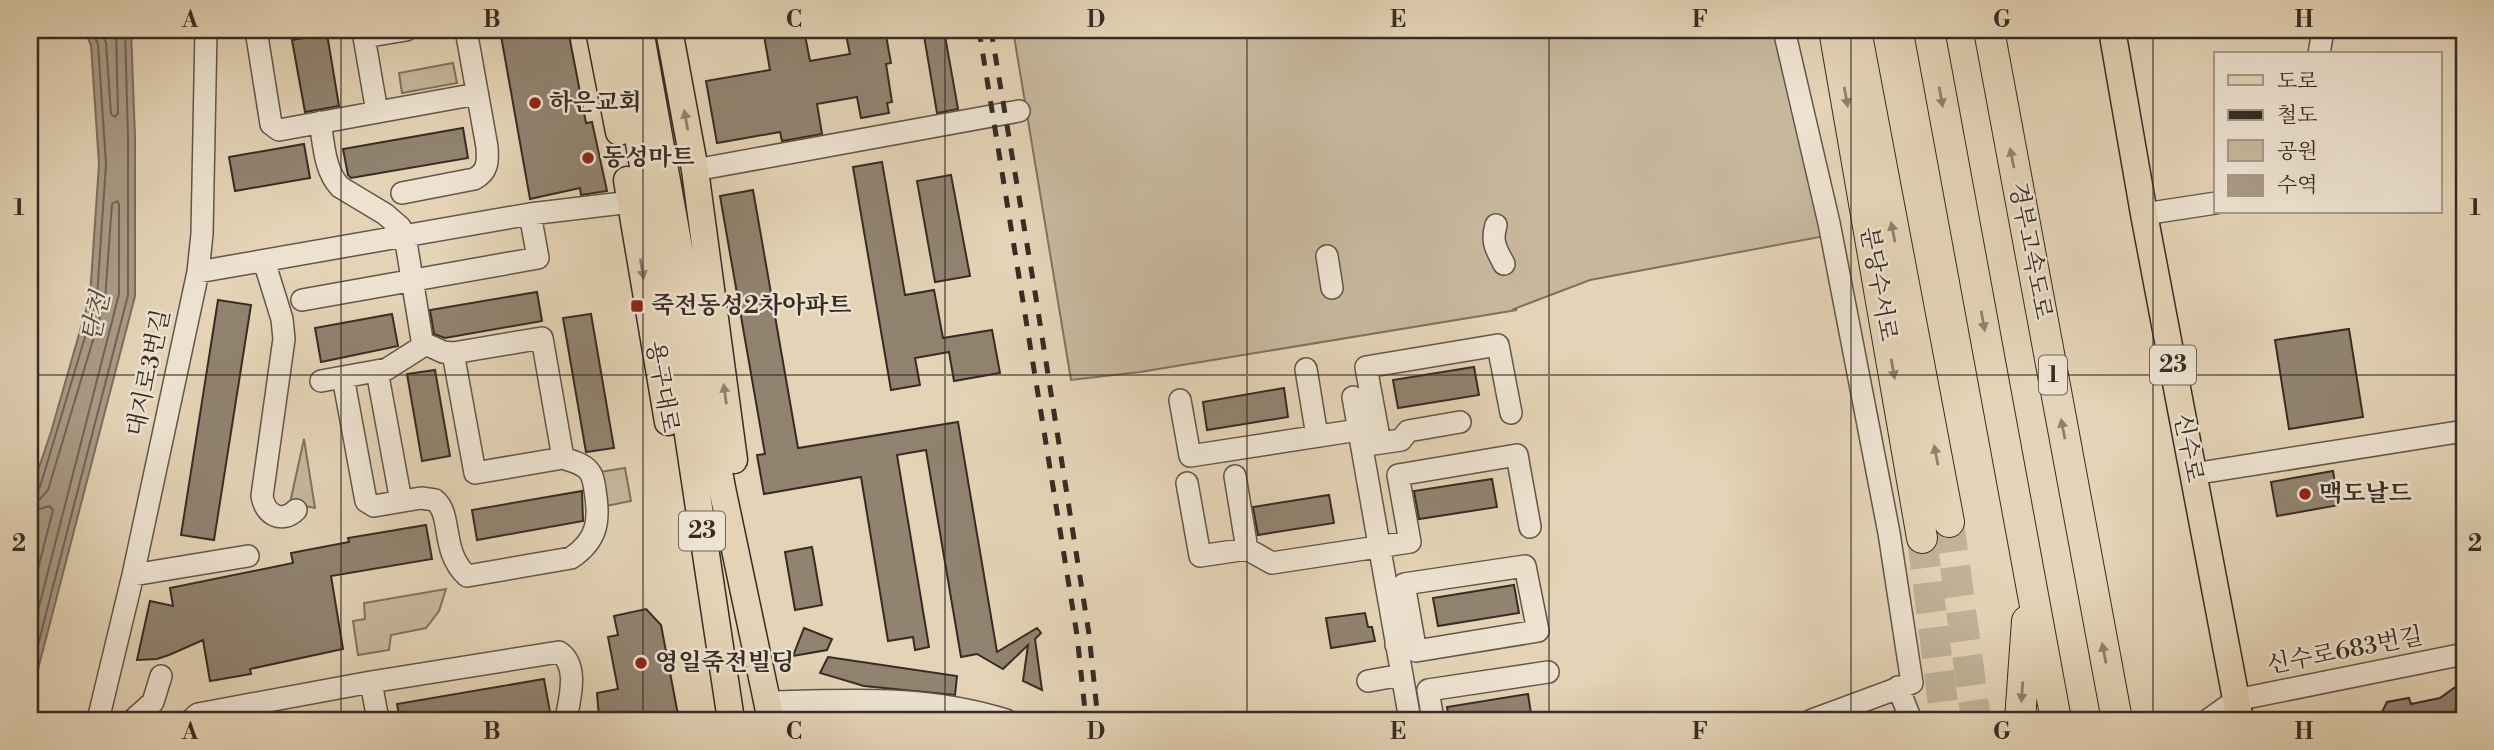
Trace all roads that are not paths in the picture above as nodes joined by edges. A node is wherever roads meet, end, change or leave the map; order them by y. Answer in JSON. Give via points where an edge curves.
{"nodes":[{"id":1,"x":206,"y":30,"type":"edge"},
{"id":2,"x":256,"y":30,"type":"edge"},
{"id":3,"x":406,"y":30,"type":"edge"},
{"id":4,"x":466,"y":30,"type":"edge"},
{"id":5,"x":599,"y":30,"type":"edge"},
{"id":6,"x":619,"y":30,"type":"edge"},
{"id":7,"x":640,"y":30,"type":"edge"},
{"id":8,"x":669,"y":30,"type":"edge"},
{"id":9,"x":1784,"y":30,"type":"edge"},
{"id":10,"x":1834,"y":30,"type":"edge"},
{"id":11,"x":1856,"y":30,"type":"edge"},
{"id":12,"x":1929,"y":30,"type":"edge"},
{"id":13,"x":1989,"y":30,"type":"edge"},
{"id":14,"x":2112,"y":30,"type":"edge"},
{"id":15,"x":2323,"y":30,"type":"edge"},
{"id":16,"x":2319,"y":52,"type":"edge"},
{"id":17,"x":477,"y":94,"type":"junction"},
{"id":18,"x":1019,"y":111,"type":"dead end"},
{"id":19,"x":377,"y":112,"type":"junction"},
{"id":20,"x":320,"y":122,"type":"junction"},
{"id":21,"x":695,"y":170,"type":"junction"},
{"id":22,"x":401,"y":192,"type":"dead end"},
{"id":23,"x":631,"y":202,"type":"junction"},
{"id":24,"x":2214,"y":203,"type":"edge"},
{"id":25,"x":530,"y":214,"type":"junction"},
{"id":26,"x":2144,"y":214,"type":"junction"},
{"id":27,"x":1496,"y":225,"type":"dead end"},
{"id":28,"x":405,"y":236,"type":"junction"},
{"id":29,"x":1326,"y":256,"type":"dead end"},
{"id":30,"x":264,"y":261,"type":"junction"},
{"id":31,"x":1504,"y":264,"type":"dead end"},
{"id":32,"x":198,"y":272,"type":"junction"},
{"id":33,"x":412,"y":280,"type":"junction"},
{"id":34,"x":1332,"y":288,"type":"dead end"},
{"id":35,"x":302,"y":300,"type":"dead end"},
{"id":36,"x":685,"y":340,"type":"junction"},
{"id":37,"x":423,"y":346,"type":"junction"},
{"id":38,"x":453,"y":353,"type":"junction"},
{"id":39,"x":1306,"y":369,"type":"dead end"},
{"id":40,"x":377,"y":371,"type":"junction"},
{"id":41,"x":343,"y":377,"type":"junction"},
{"id":42,"x":321,"y":381,"type":"dead end"},
{"id":43,"x":1353,"y":397,"type":"dead end"},
{"id":44,"x":1180,"y":400,"type":"dead end"},
{"id":45,"x":1511,"y":413,"type":"dead end"},
{"id":46,"x":1460,"y":422,"type":"dead end"},
{"id":47,"x":2464,"y":431,"type":"edge"},
{"id":48,"x":1317,"y":436,"type":"junction"},
{"id":49,"x":1366,"y":439,"type":"junction"},
{"id":50,"x":563,"y":458,"type":"junction"},
{"id":51,"x":2193,"y":474,"type":"junction"},
{"id":52,"x":1235,"y":476,"type":"dead end"},
{"id":53,"x":1187,"y":483,"type":"dead end"},
{"id":54,"x":401,"y":501,"type":"junction"},
{"id":55,"x":296,"y":510,"type":"dead end"},
{"id":56,"x":1949,"y":522,"type":"tunnel mouth"},
{"id":57,"x":1530,"y":527,"type":"dead end"},
{"id":58,"x":1922,"y":538,"type":"tunnel mouth"},
{"id":59,"x":1378,"y":547,"type":"junction"},
{"id":60,"x":1247,"y":549,"type":"junction"},
{"id":61,"x":248,"y":556,"type":"dead end"},
{"id":62,"x":133,"y":575,"type":"junction"},
{"id":63,"x":2030,"y":575,"type":"junction"},
{"id":64,"x":1405,"y":643,"type":"junction"},
{"id":65,"x":2464,"y":654,"type":"edge"},
{"id":66,"x":757,"y":656,"type":"junction"},
{"id":67,"x":720,"y":659,"type":"junction"},
{"id":68,"x":1548,"y":672,"type":"dead end"},
{"id":69,"x":1402,"y":675,"type":"junction"},
{"id":70,"x":161,"y":676,"type":"dead end"},
{"id":71,"x":1368,"y":681,"type":"dead end"},
{"id":72,"x":371,"y":682,"type":"junction"},
{"id":73,"x":1905,"y":685,"type":"junction"},
{"id":74,"x":2238,"y":710,"type":"edge"},
{"id":75,"x":769,"y":711,"type":"edge"},
{"id":76,"x":98,"y":720,"type":"edge"},
{"id":77,"x":133,"y":720,"type":"edge"},
{"id":78,"x":191,"y":720,"type":"edge"},
{"id":79,"x":378,"y":720,"type":"edge"},
{"id":80,"x":566,"y":720,"type":"edge"},
{"id":81,"x":731,"y":720,"type":"edge"},
{"id":82,"x":1006,"y":720,"type":"edge"},
{"id":83,"x":1410,"y":720,"type":"edge"},
{"id":84,"x":1433,"y":720,"type":"edge"},
{"id":85,"x":1812,"y":720,"type":"edge"},
{"id":86,"x":1911,"y":720,"type":"edge"},
{"id":87,"x":2020,"y":720,"type":"edge"},
{"id":88,"x":2056,"y":720,"type":"edge"},
{"id":89,"x":2117,"y":720,"type":"edge"},
{"id":90,"x":2208,"y":720,"type":"edge"}],
"edges":[{"from":1,"to":32,"type":"street","name":"대지로3번길"},
{"from":2,"to":20,"type":"street","via":[[271,124],[279,130]]},
{"from":3,"to":19,"type":"street","via":[[364,37]]},
{"from":4,"to":17,"type":"street"},
{"from":5,"to":23,"type":"main road","name":"용구대로"},
{"from":6,"to":36,"type":"main road"},
{"from":7,"to":36,"type":"main road"},
{"from":21,"to":8,"type":"main road","name":"용구대로","one_way":true},
{"from":9,"to":73,"type":"street","via":[[1829,223],[1889,533]]},
{"from":10,"to":58,"type":"highway","name":"분당수서로","one_way":true},
{"from":56,"to":11,"type":"highway","name":"분당수서로","one_way":true},
{"from":12,"to":63,"type":"highway","one_way":true},
{"from":89,"to":13,"type":"highway","name":"경부고속도로","number":"1","one_way":true},
{"from":14,"to":26,"type":"main road","name":"신수로","number":"23"},
{"from":15,"to":16,"type":"street"},
{"from":17,"to":19,"type":"street"},
{"from":17,"to":22,"type":"street","via":[[488,162],[481,176]]},
{"from":18,"to":21,"type":"street"},
{"from":19,"to":20,"type":"street"},
{"from":20,"to":28,"type":"street","via":[[333,179],[393,219]]},
{"from":66,"to":21,"type":"main road","name":"용구대로","one_way":true},
{"from":23,"to":25,"type":"street"},
{"from":23,"to":67,"type":"main road","name":"용구대로","one_way":true,"via":[[681,492]]},
{"from":24,"to":26,"type":"street"},
{"from":25,"to":28,"type":"street"},
{"from":25,"to":33,"type":"street","via":[[538,258]]},
{"from":26,"to":51,"type":"main road","name":"신수로","number":"23"},
{"from":27,"to":31,"type":"street","via":[[1492,237]]},
{"from":28,"to":30,"type":"street"},
{"from":28,"to":33,"type":"street"},
{"from":29,"to":34,"type":"street"},
{"from":30,"to":32,"type":"street"},
{"from":30,"to":55,"type":"street","via":[[284,339],[263,505],[275,517]]},
{"from":32,"to":62,"type":"street","name":"대지로3번길"},
{"from":33,"to":35,"type":"street"},
{"from":33,"to":37,"type":"street"},
{"from":36,"to":66,"type":"main road","name":"용구대로"},
{"from":36,"to":67,"type":"main road","name":"용구대로","number":"23"},
{"from":37,"to":38,"type":"street"},
{"from":37,"to":40,"type":"street"},
{"from":38,"to":50,"type":"street","via":[[475,473]]},
{"from":38,"to":50,"type":"street","via":[[542,338]]},
{"from":39,"to":48,"type":"street"},
{"from":40,"to":41,"type":"street"},
{"from":40,"to":54,"type":"street"},
{"from":41,"to":42,"type":"street"},
{"from":41,"to":54,"type":"street","via":[[366,500],[374,506]]},
{"from":43,"to":49,"type":"street"},
{"from":44,"to":48,"type":"street","via":[[1190,456]]},
{"from":45,"to":49,"type":"street","via":[[1498,345],[1366,367]]},
{"from":46,"to":49,"type":"street","via":[[1408,431],[1402,440]]},
{"from":47,"to":51,"type":"street"},
{"from":48,"to":49,"type":"street"},
{"from":49,"to":59,"type":"street"},
{"from":50,"to":54,"type":"street","via":[[587,468],[599,515],[581,551],[571,558],[467,576],[452,557],[440,504],[429,497]]},
{"from":51,"to":74,"type":"main road","name":"신수로","number":"23"},
{"from":52,"to":60,"type":"street"},
{"from":53,"to":60,"type":"street","via":[[1200,556]]},
{"from":57,"to":59,"type":"street","via":[[1517,455],[1398,475],[1409,542]]},
{"from":59,"to":60,"type":"street","via":[[1272,563]]},
{"from":59,"to":64,"type":"street"},
{"from":61,"to":62,"type":"street"},
{"from":62,"to":76,"type":"street","name":"대지로3번길"},
{"from":63,"to":87,"type":"highway","one_way":true},
{"from":63,"to":88,"type":"highway"},
{"from":64,"to":64,"type":"street","via":[[1404,584],[1525,566],[1538,631],[1416,652]]},
{"from":64,"to":69,"type":"street"},
{"from":65,"to":74,"type":"street","name":"신수로683번길"},
{"from":66,"to":75,"type":"main road","name":"용구대로"},
{"from":67,"to":81,"type":"main road","name":"용구대로","number":"23"},
{"from":68,"to":84,"type":"street","via":[[1428,690]]},
{"from":69,"to":71,"type":"street"},
{"from":69,"to":83,"type":"street"},
{"from":70,"to":77,"type":"street","via":[[153,702]]},
{"from":72,"to":78,"type":"street","via":[[198,714]]},
{"from":72,"to":79,"type":"street"},
{"from":72,"to":80,"type":"street","via":[[559,652],[565,656],[572,681]]},
{"from":73,"to":85,"type":"street"},
{"from":73,"to":86,"type":"street"},
{"from":74,"to":90,"type":"street"},
{"from":75,"to":82,"type":"street","via":[[885,699],[973,710]]}]}
